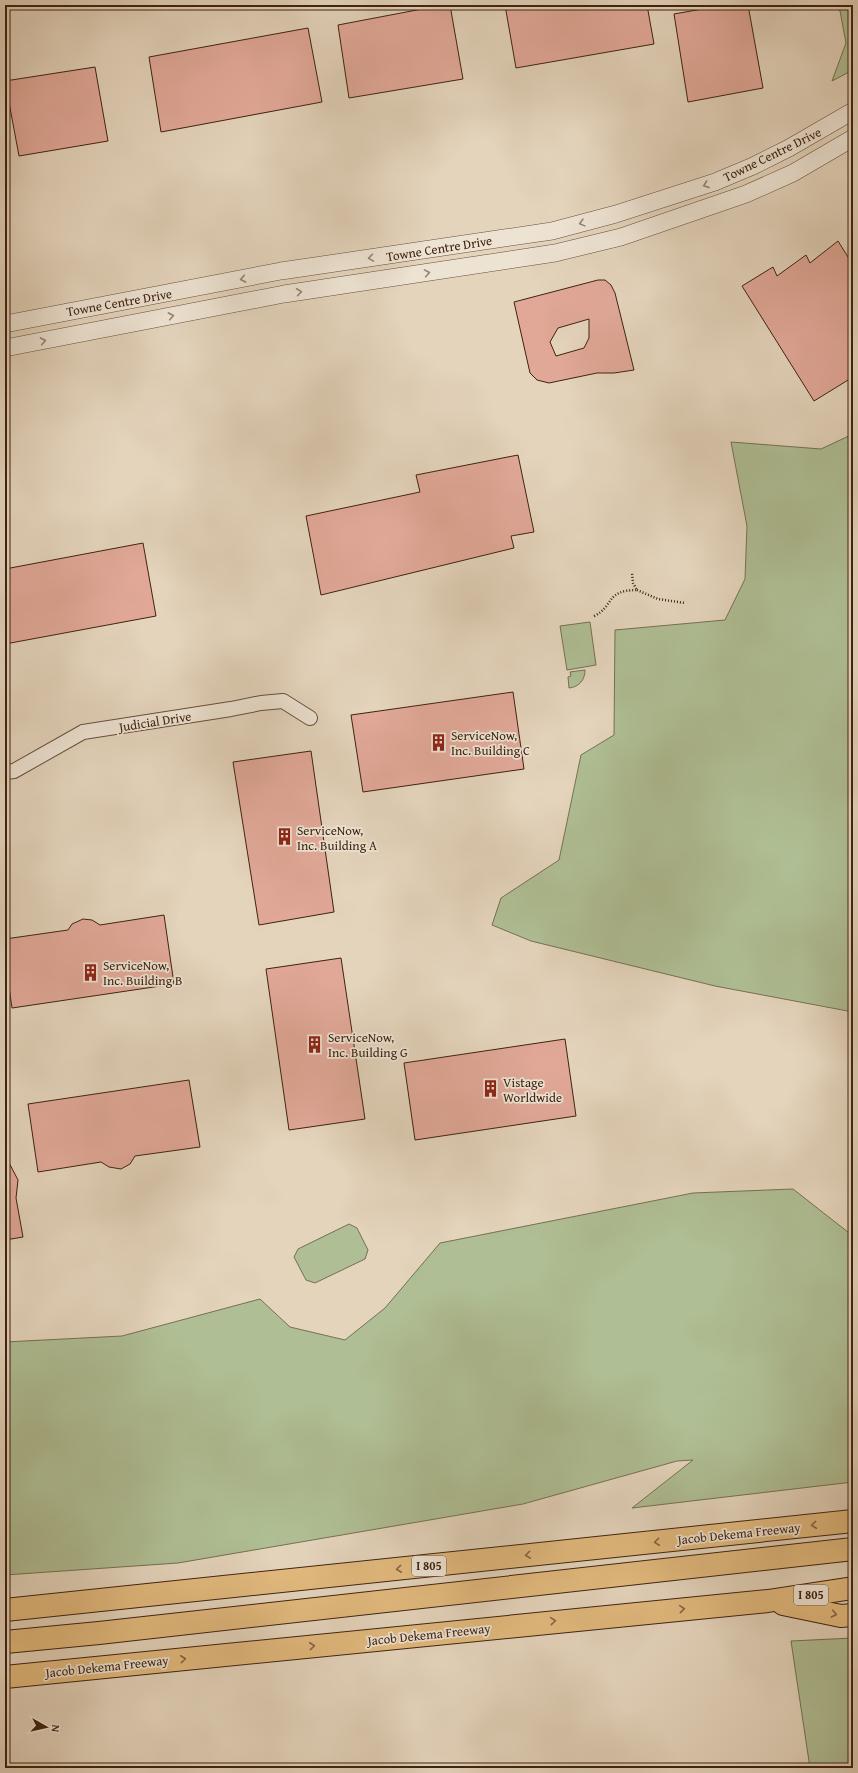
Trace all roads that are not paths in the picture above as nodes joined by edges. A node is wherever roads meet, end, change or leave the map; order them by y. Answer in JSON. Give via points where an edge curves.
{"nodes":[{"id":1,"x":853,"y":111,"type":"edge"},
{"id":2,"x":853,"y":138,"type":"edge"},
{"id":3,"x":5,"y":324,"type":"edge"},
{"id":4,"x":5,"y":348,"type":"edge"},
{"id":5,"x":310,"y":718,"type":"dead end"},
{"id":6,"x":5,"y":772,"type":"edge"},
{"id":7,"x":853,"y":1521,"type":"edge"},
{"id":8,"x":853,"y":1549,"type":"edge"},
{"id":9,"x":853,"y":1560,"type":"edge"},
{"id":10,"x":853,"y":1588,"type":"edge"},
{"id":11,"x":768,"y":1601,"type":"junction"},
{"id":12,"x":5,"y":1610,"type":"edge"},
{"id":13,"x":853,"y":1615,"type":"edge"},
{"id":14,"x":5,"y":1642,"type":"edge"},
{"id":15,"x":5,"y":1651,"type":"edge"},
{"id":16,"x":5,"y":1677,"type":"edge"}],
"edges":[{"from":1,"to":3,"type":"street","name":"Towne Centre Drive","one_way":true,"via":[[771,157],[715,182],[616,214],[552,231],[281,272]]},
{"from":4,"to":2,"type":"street","name":"Towne Centre Drive","one_way":true,"via":[[284,294],[377,282],[570,250],[622,237],[746,194],[793,173]]},
{"from":5,"to":6,"type":"street","name":"Judicial Drive","via":[[282,701],[83,732],[14,771]]},
{"from":7,"to":12,"type":"highway","name":"Jacob Dekema Freeway","number":"I 805","one_way":true},
{"from":8,"to":14,"type":"highway"},
{"from":9,"to":15,"type":"highway","via":[[205,1632]]},
{"from":10,"to":11,"type":"highway","name":"Jacob Dekema Freeway","number":"I 805"},
{"from":11,"to":13,"type":"highway","one_way":true,"via":[[841,1616]]},
{"from":16,"to":11,"type":"highway","name":"Jacob Dekema Freeway","number":"I 805","one_way":true}]}
